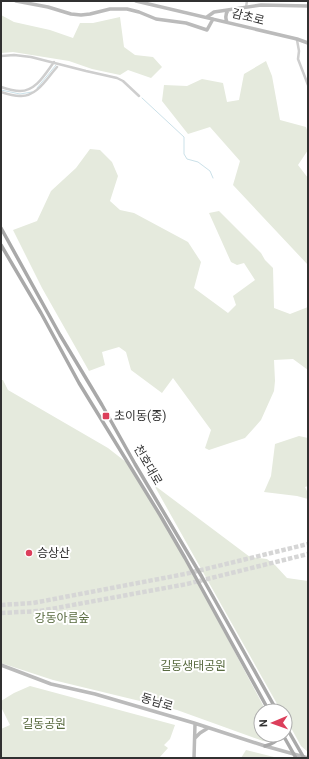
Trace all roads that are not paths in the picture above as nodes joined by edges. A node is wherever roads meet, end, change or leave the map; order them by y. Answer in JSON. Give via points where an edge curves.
{"nodes":[{"id":1,"x":16,"y":1,"type":"edge"},
{"id":2,"x":136,"y":1,"type":"edge"},
{"id":3,"x":247,"y":1,"type":"edge"},
{"id":4,"x":295,"y":1,"type":"edge"},
{"id":5,"x":295,"y":6,"type":"junction"},
{"id":6,"x":308,"y":6,"type":"edge"},
{"id":7,"x":246,"y":7,"type":"junction"},
{"id":8,"x":228,"y":10,"type":"junction"},
{"id":9,"x":207,"y":17,"type":"junction"},
{"id":10,"x":213,"y":19,"type":"junction"},
{"id":11,"x":227,"y":22,"type":"junction"},
{"id":12,"x":297,"y":39,"type":"junction"},
{"id":13,"x":308,"y":43,"type":"edge"},
{"id":14,"x":1,"y":56,"type":"edge"},
{"id":15,"x":54,"y":62,"type":"junction"},
{"id":16,"x":57,"y":67,"type":"dead end"},
{"id":17,"x":308,"y":85,"type":"edge"},
{"id":18,"x":1,"y":87,"type":"edge"},
{"id":19,"x":1,"y":92,"type":"edge"},
{"id":20,"x":138,"y":96,"type":"dead end"},
{"id":21,"x":1,"y":228,"type":"edge"},
{"id":22,"x":1,"y":245,"type":"edge"},
{"id":23,"x":1,"y":665,"type":"edge"},
{"id":24,"x":265,"y":703,"type":"edge"},
{"id":25,"x":273,"y":703,"type":"edge"},
{"id":26,"x":195,"y":724,"type":"junction"},
{"id":27,"x":208,"y":728,"type":"junction"},
{"id":28,"x":194,"y":738,"type":"junction"},
{"id":29,"x":293,"y":738,"type":"edge"},
{"id":30,"x":273,"y":743,"type":"edge"},
{"id":31,"x":287,"y":743,"type":"edge"},
{"id":32,"x":265,"y":746,"type":"junction"},
{"id":33,"x":293,"y":754,"type":"junction"},
{"id":34,"x":304,"y":757,"type":"edge"},
{"id":35,"x":194,"y":758,"type":"edge"},
{"id":36,"x":296,"y":758,"type":"edge"},
{"id":37,"x":308,"y":758,"type":"edge"}],
"edges":[{"from":1,"to":10,"type":"main road","via":[[81,15],[110,9],[127,9],[162,21],[186,23],[207,30]]},
{"from":2,"to":9,"type":"main road","name":"감초로"},
{"from":3,"to":7,"type":"street"},
{"from":4,"to":5,"type":"street"},
{"from":5,"to":6,"type":"main road"},
{"from":5,"to":7,"type":"main road"},
{"from":7,"to":8,"type":"main road"},
{"from":8,"to":9,"type":"main road","via":[[214,12]]},
{"from":8,"to":11,"type":"main road"},
{"from":9,"to":10,"type":"main road","name":"감초로"},
{"from":10,"to":11,"type":"main road","name":"감초로"},
{"from":11,"to":12,"type":"main road","name":"감초로"},
{"from":12,"to":13,"type":"main road","name":"감초로"},
{"from":12,"to":17,"type":"street","via":[[300,51],[298,59]]},
{"from":14,"to":15,"type":"street","via":[[14,55]]},
{"from":15,"to":18,"type":"street","via":[[31,89],[20,91]]},
{"from":15,"to":20,"type":"street","via":[[117,78]]},
{"from":16,"to":19,"type":"street","via":[[32,94],[21,96]]},
{"from":21,"to":25,"type":"main road","name":"천호대로"},
{"from":22,"to":24,"type":"main road","name":"천호대로","via":[[79,383],[182,552]]},
{"from":23,"to":26,"type":"main road","name":"동남로","via":[[52,684],[96,694]]},
{"from":26,"to":27,"type":"main road","name":"동남로"},
{"from":26,"to":28,"type":"main road"},
{"from":27,"to":28,"type":"main road"},
{"from":27,"to":32,"type":"main road","name":"동남로"},
{"from":28,"to":35,"type":"main road"},
{"from":29,"to":34,"type":"main road"},
{"from":30,"to":32,"type":"main road"},
{"from":31,"to":33,"type":"main road"},
{"from":32,"to":33,"type":"main road","name":"동남로"},
{"from":33,"to":34,"type":"main road","name":"동남로"},
{"from":33,"to":36,"type":"main road"},
{"from":34,"to":37,"type":"main road","name":"동남로"}]}
